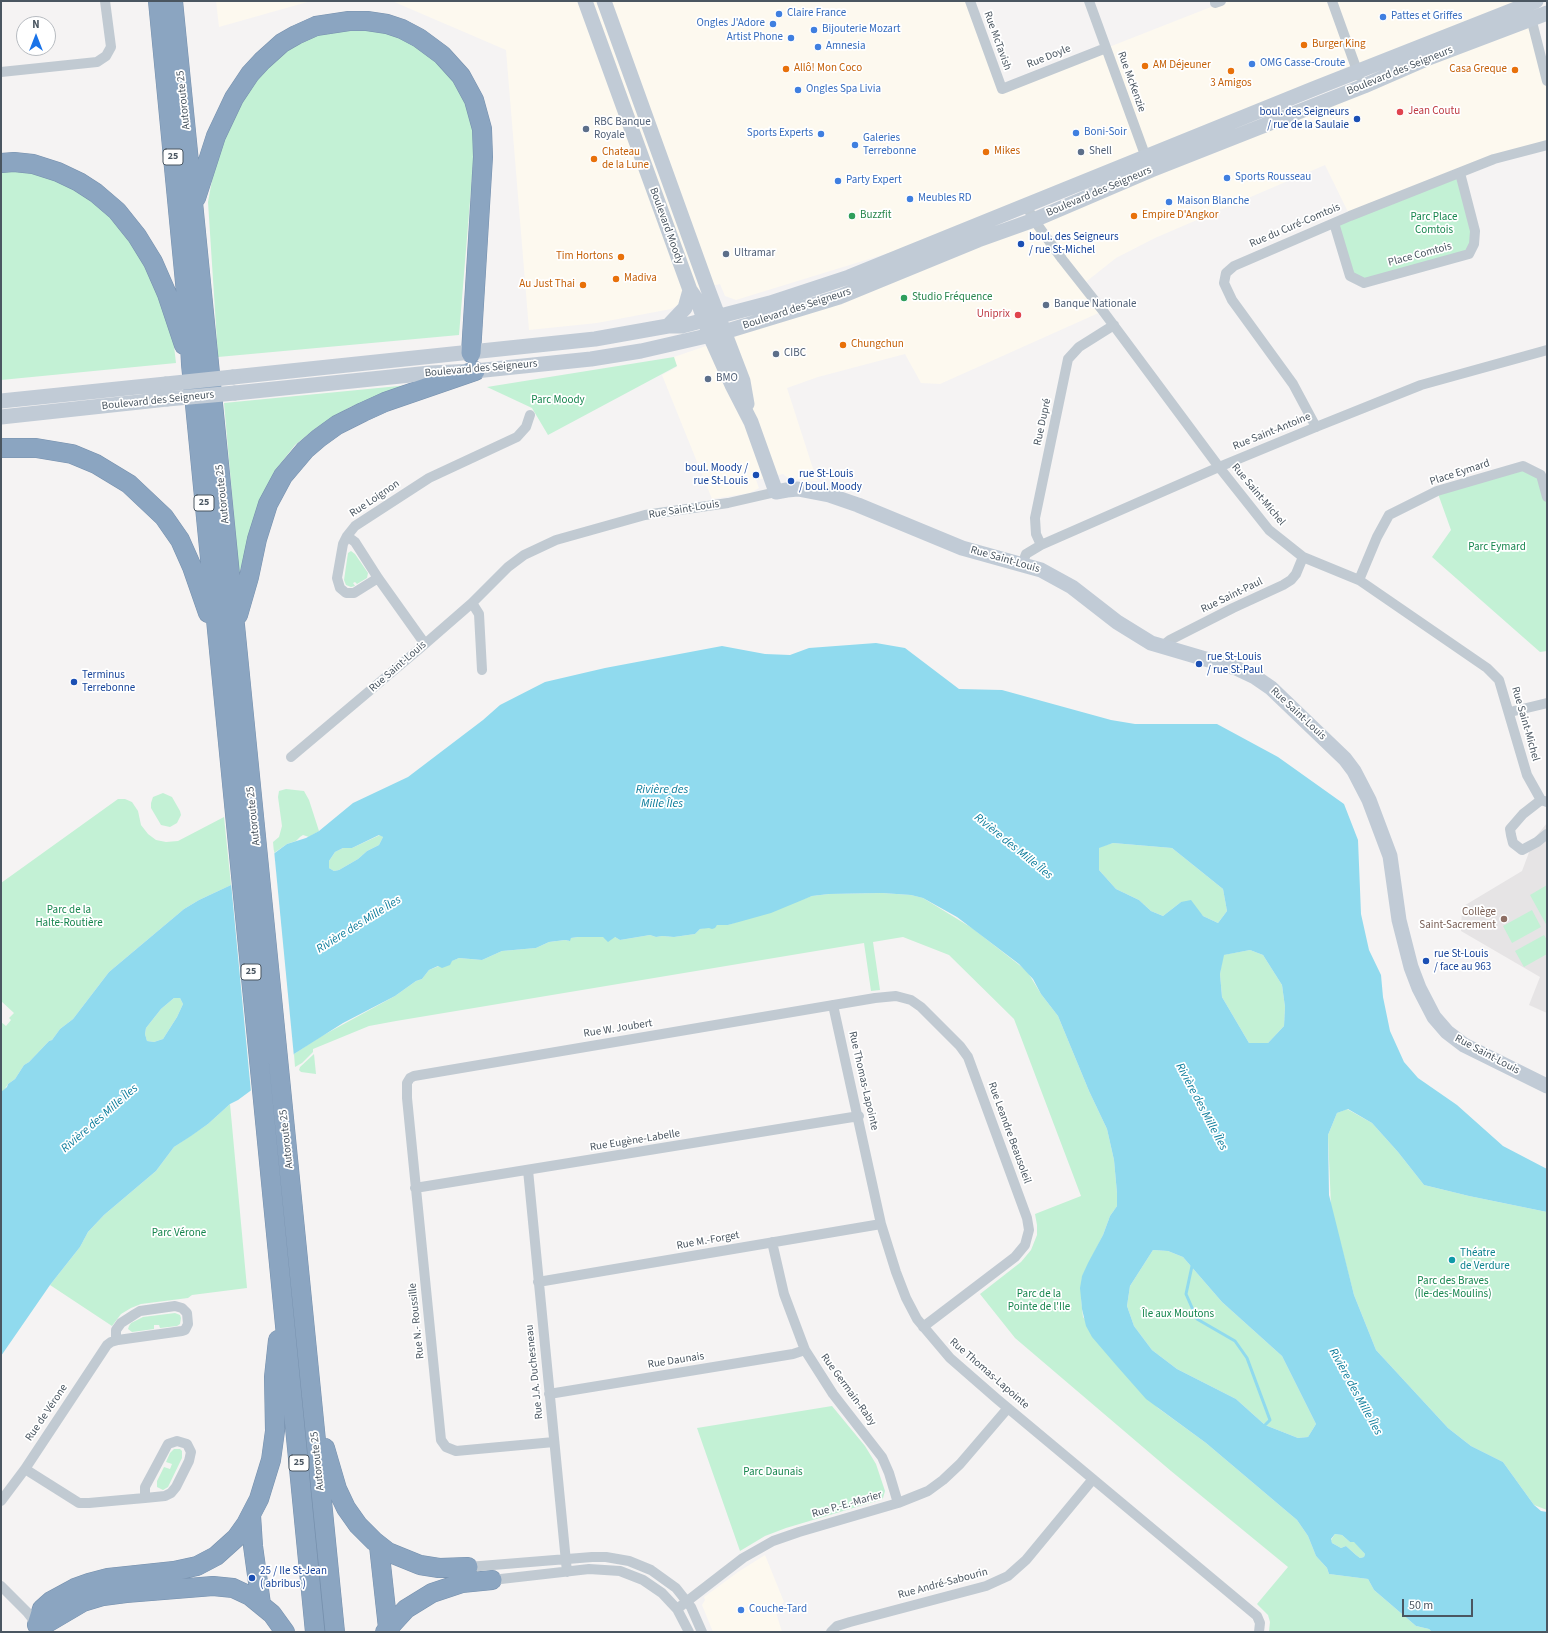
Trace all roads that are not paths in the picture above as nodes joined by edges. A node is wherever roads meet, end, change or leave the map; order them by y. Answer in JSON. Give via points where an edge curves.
{"nodes":[{"id":1,"x":106,"y":1,"type":"edge"},
{"id":2,"x":158,"y":1,"type":"edge"},
{"id":3,"x":173,"y":1,"type":"edge"},
{"id":4,"x":585,"y":1,"type":"edge"},
{"id":5,"x":604,"y":1,"type":"edge"},
{"id":6,"x":970,"y":1,"type":"edge"},
{"id":7,"x":1089,"y":1,"type":"edge"},
{"id":8,"x":1215,"y":1,"type":"edge"},
{"id":9,"x":1221,"y":1,"type":"edge"},
{"id":10,"x":1332,"y":1,"type":"edge"},
{"id":11,"x":1532,"y":3,"type":"edge"},
{"id":12,"x":1547,"y":13,"type":"edge"},
{"id":13,"x":1531,"y":20,"type":"junction"},
{"id":14,"x":1106,"y":48,"type":"junction"},
{"id":15,"x":1,"y":72,"type":"edge"},
{"id":16,"x":1358,"y":72,"type":"junction"},
{"id":17,"x":1547,"y":81,"type":"edge"},
{"id":18,"x":1364,"y":86,"type":"junction"},
{"id":19,"x":1002,"y":89,"type":"joint"},
{"id":20,"x":1547,"y":145,"type":"edge"},
{"id":21,"x":1,"y":163,"type":"edge"},
{"id":22,"x":1148,"y":164,"type":"junction"},
{"id":23,"x":1460,"y":173,"type":"junction"},
{"id":24,"x":194,"y":205,"type":"junction"},
{"id":25,"x":1026,"y":205,"type":"junction"},
{"id":26,"x":1034,"y":220,"type":"junction"},
{"id":27,"x":1334,"y":223,"type":"junction"},
{"id":28,"x":690,"y":290,"type":"junction"},
{"id":29,"x":712,"y":319,"type":"junction"},
{"id":30,"x":1114,"y":325,"type":"junction"},
{"id":31,"x":668,"y":326,"type":"junction"},
{"id":32,"x":717,"y":334,"type":"junction"},
{"id":33,"x":1547,"y":350,"type":"edge"},
{"id":34,"x":471,"y":353,"type":"junction"},
{"id":35,"x":190,"y":364,"type":"junction"},
{"id":36,"x":475,"y":371,"type":"junction"},
{"id":37,"x":1,"y":401,"type":"edge"},
{"id":38,"x":29,"y":414,"type":"junction"},
{"id":39,"x":530,"y":415,"type":"dead end"},
{"id":40,"x":1,"y":417,"type":"edge"},
{"id":41,"x":1,"y":424,"type":"edge"},
{"id":42,"x":1316,"y":427,"type":"junction"},
{"id":43,"x":1,"y":448,"type":"edge"},
{"id":44,"x":1219,"y":467,"type":"junction"},
{"id":45,"x":776,"y":492,"type":"junction"},
{"id":46,"x":1547,"y":497,"type":"edge"},
{"id":47,"x":346,"y":536,"type":"junction"},
{"id":48,"x":1041,"y":545,"type":"junction"},
{"id":49,"x":1304,"y":557,"type":"junction"},
{"id":50,"x":1022,"y":565,"type":"junction"},
{"id":51,"x":378,"y":578,"type":"junction"},
{"id":52,"x":1359,"y":580,"type":"junction"},
{"id":53,"x":472,"y":602,"type":"junction"},
{"id":54,"x":236,"y":624,"type":"junction"},
{"id":55,"x":218,"y":642,"type":"junction"},
{"id":56,"x":425,"y":644,"type":"junction"},
{"id":57,"x":1164,"y":648,"type":"junction"},
{"id":58,"x":482,"y":670,"type":"dead end"},
{"id":59,"x":1547,"y":703,"type":"edge"},
{"id":60,"x":1510,"y":712,"type":"junction"},
{"id":61,"x":291,"y":757,"type":"dead end"},
{"id":62,"x":1544,"y":801,"type":"edge"},
{"id":63,"x":1547,"y":834,"type":"edge"},
{"id":64,"x":833,"y":1005,"type":"junction"},
{"id":65,"x":408,"y":1081,"type":"joint"},
{"id":66,"x":1547,"y":1086,"type":"edge"},
{"id":67,"x":859,"y":1116,"type":"junction"},
{"id":68,"x":528,"y":1170,"type":"junction"},
{"id":69,"x":416,"y":1188,"type":"junction"},
{"id":70,"x":881,"y":1224,"type":"junction"},
{"id":71,"x":772,"y":1242,"type":"junction"},
{"id":72,"x":538,"y":1282,"type":"junction"},
{"id":73,"x":282,"y":1294,"type":"junction"},
{"id":74,"x":923,"y":1327,"type":"junction"},
{"id":75,"x":116,"y":1340,"type":"junction"},
{"id":76,"x":806,"y":1350,"type":"junction"},
{"id":77,"x":549,"y":1394,"type":"junction"},
{"id":78,"x":1008,"y":1408,"type":"junction"},
{"id":79,"x":314,"y":1412,"type":"junction"},
{"id":80,"x":554,"y":1442,"type":"junction"},
{"id":81,"x":25,"y":1469,"type":"junction"},
{"id":82,"x":1093,"y":1479,"type":"junction"},
{"id":83,"x":145,"y":1498,"type":"junction"},
{"id":84,"x":1,"y":1501,"type":"edge"},
{"id":85,"x":898,"y":1503,"type":"junction"},
{"id":86,"x":251,"y":1515,"type":"junction"},
{"id":87,"x":380,"y":1546,"type":"junction"},
{"id":88,"x":565,"y":1558,"type":"junction"},
{"id":89,"x":468,"y":1567,"type":"joint"},
{"id":90,"x":567,"y":1572,"type":"junction"},
{"id":91,"x":492,"y":1580,"type":"joint"},
{"id":92,"x":1,"y":1586,"type":"edge"},
{"id":93,"x":687,"y":1601,"type":"junction"},
{"id":94,"x":261,"y":1604,"type":"junction"},
{"id":95,"x":677,"y":1609,"type":"junction"},
{"id":96,"x":1260,"y":1627,"type":"edge"},
{"id":97,"x":37,"y":1630,"type":"edge"},
{"id":98,"x":386,"y":1630,"type":"edge"},
{"id":99,"x":285,"y":1632,"type":"edge"},
{"id":100,"x":315,"y":1632,"type":"edge"},
{"id":101,"x":335,"y":1632,"type":"edge"},
{"id":102,"x":689,"y":1632,"type":"edge"},
{"id":103,"x":702,"y":1632,"type":"edge"},
{"id":104,"x":831,"y":1632,"type":"edge"}],
"edges":[{"from":1,"to":15,"type":"street","via":[[111,47],[106,56],[97,62]]},
{"from":2,"to":35,"type":"highway","name":"Autoroute 25","number":"25","via":[[189,324]]},
{"from":3,"to":24,"type":"highway","name":"Autoroute 25","number":"25"},
{"from":4,"to":28,"type":"main road","name":"Boulevard Moody"},
{"from":5,"to":29,"type":"main road","name":"Boulevard Moody"},
{"from":6,"to":19,"type":"street","name":"Rue McTavish"},
{"from":7,"to":14,"type":"street","name":"Rue McKenzie"},
{"from":8,"to":9,"type":"street"},
{"from":10,"to":16,"type":"street"},
{"from":11,"to":13,"type":"street"},
{"from":11,"to":16,"type":"main road","name":"Boulevard des Seigneurs"},
{"from":12,"to":13,"type":"main road","name":"Boulevard des Seigneurs"},
{"from":13,"to":17,"type":"street"},
{"from":13,"to":18,"type":"main road","name":"Boulevard des Seigneurs","via":[[1426,59]]},
{"from":14,"to":19,"type":"street","name":"Rue Doyle"},
{"from":14,"to":22,"type":"street","name":"Rue McKenzie"},
{"from":16,"to":18,"type":"street"},
{"from":16,"to":22,"type":"main road","name":"Boulevard des Seigneurs"},
{"from":18,"to":22,"type":"main road","name":"Boulevard des Seigneurs"},
{"from":20,"to":23,"type":"street","name":"Rue du Curé-Comtois","via":[[1494,159]]},
{"from":21,"to":35,"type":"highway","via":[[28,164],[58,172],[91,190],[117,211],[153,262]]},
{"from":22,"to":25,"type":"main road","name":"Boulevard des Seigneurs"},
{"from":22,"to":26,"type":"main road","name":"Boulevard des Seigneurs"},
{"from":23,"to":27,"type":"street","name":"Rue du Curé-Comtois"},
{"from":23,"to":27,"type":"street","name":"Place Comtois","via":[[1475,231],[1474,244],[1469,254],[1364,283],[1350,276]]},
{"from":24,"to":34,"type":"highway","via":[[216,136],[229,107],[250,74],[275,48],[310,28],[341,21],[377,23],[411,33],[436,49],[456,69],[470,92],[480,120],[483,157]]},
{"from":24,"to":54,"type":"highway","name":"Autoroute 25","number":"25"},
{"from":25,"to":26,"type":"street","name":"Rue Saint-Michel"},
{"from":25,"to":29,"type":"main road","name":"Boulevard des Seigneurs","via":[[839,281]]},
{"from":26,"to":30,"type":"street","name":"Rue Saint-Michel"},
{"from":26,"to":32,"type":"main road","name":"Boulevard des Seigneurs","via":[[839,297]]},
{"from":27,"to":42,"type":"street","name":"Rue du Curé-Comtois","via":[[1234,266],[1226,273],[1224,283],[1232,300],[1293,384]]},
{"from":28,"to":29,"type":"main road","name":"Boulevard Moody"},
{"from":28,"to":31,"type":"main road","via":[[685,308]]},
{"from":29,"to":31,"type":"main road","name":"Boulevard des Seigneurs","via":[[682,326]]},
{"from":29,"to":32,"type":"main road","name":"Boulevard Moody"},
{"from":30,"to":44,"type":"street","name":"Rue Saint-Michel"},
{"from":30,"to":48,"type":"street","name":"Rue Dupré","via":[[1079,347],[1068,359],[1035,518],[1036,534]]},
{"from":31,"to":34,"type":"main road","name":"Boulevard des Seigneurs","via":[[590,340]]},
{"from":32,"to":36,"type":"main road","name":"Boulevard des Seigneurs","via":[[620,355]]},
{"from":32,"to":45,"type":"main road","name":"Boulevard Moody","via":[[743,381],[751,422]]},
{"from":33,"to":42,"type":"street","name":"Rue Saint-Antoine","via":[[1421,385]]},
{"from":34,"to":37,"type":"main road","name":"Boulevard des Seigneurs","bridge":true},
{"from":35,"to":55,"type":"highway","name":"Autoroute 25","number":"25"},
{"from":36,"to":38,"type":"main road","name":"Boulevard des Seigneurs","bridge":true,"via":[[430,373]]},
{"from":36,"to":54,"type":"highway","via":[[385,402],[354,416],[319,438],[297,459],[278,484],[264,514]]},
{"from":38,"to":40,"type":"main road","name":"Boulevard des Seigneurs"},
{"from":38,"to":41,"type":"main road"},
{"from":39,"to":47,"type":"street","name":"Rue Loignon","via":[[526,427],[517,437],[429,478],[355,526]]},
{"from":42,"to":44,"type":"street","name":"Rue Saint-Antoine"},
{"from":43,"to":55,"type":"highway","via":[[36,448],[72,454],[108,470],[138,491],[164,517],[180,540]]},
{"from":44,"to":48,"type":"street","name":"Rue Saint-Antoine"},
{"from":44,"to":49,"type":"street","name":"Rue Saint-Michel","via":[[1269,530]]},
{"from":45,"to":50,"type":"main road","name":"Rue Saint-Louis","via":[[798,490],[829,495],[962,548]]},
{"from":45,"to":53,"type":"street","name":"Rue Saint-Louis","via":[[728,503],[645,515],[551,542],[516,560]]},
{"from":46,"to":52,"type":"street","name":"Place Eymard","via":[[1541,475],[1523,466],[1437,491],[1389,514],[1376,537]]},
{"from":47,"to":51,"type":"street","via":[[355,542]]},
{"from":47,"to":51,"type":"street","via":[[338,578],[340,588],[346,593],[354,593]]},
{"from":48,"to":50,"type":"street","name":"Rue Saint-Antoine","via":[[1025,556]]},
{"from":49,"to":52,"type":"street","name":"Rue Saint-Michel"},
{"from":49,"to":57,"type":"street","name":"Rue Saint-Paul","via":[[1291,580],[1170,640]]},
{"from":50,"to":57,"type":"main road","name":"Rue Saint-Louis","via":[[1058,578],[1131,631]]},
{"from":51,"to":56,"type":"street"},
{"from":52,"to":60,"type":"street","name":"Rue Saint-Michel","via":[[1487,668],[1499,680]]},
{"from":53,"to":56,"type":"street","name":"Rue Saint-Louis"},
{"from":53,"to":58,"type":"street","via":[[480,618]]},
{"from":54,"to":79,"type":"highway","name":"Autoroute 25","number":"25"},
{"from":55,"to":73,"type":"highway","name":"Autoroute 25","number":"25"},
{"from":56,"to":61,"type":"street","name":"Rue Saint-Louis"},
{"from":57,"to":66,"type":"main road","name":"Rue Saint-Louis","via":[[1230,665],[1255,677],[1282,698],[1345,759],[1367,796],[1387,846],[1393,867],[1398,915],[1410,967],[1430,1011],[1442,1028],[1459,1042]]},
{"from":59,"to":60,"type":"street"},
{"from":60,"to":62,"type":"street","name":"Rue Saint-Michel","via":[[1527,775]]},
{"from":62,"to":63,"type":"street","via":[[1523,814],[1510,829],[1513,842],[1522,850]]},
{"from":64,"to":65,"type":"street","name":"Rue W. Joubert","via":[[417,1075]]},
{"from":64,"to":67,"type":"street","name":"Rue Thomas-Lapointe"},
{"from":64,"to":74,"type":"street","name":"Rue Leandre Beausoleil","via":[[886,996],[903,997],[921,1007],[960,1046],[971,1065],[1027,1218],[1029,1233],[1020,1251]]},
{"from":65,"to":69,"type":"street","name":"Rue N.- Roussille","via":[[407,1098]]},
{"from":67,"to":68,"type":"street","name":"Rue Eugène-Labelle"},
{"from":67,"to":70,"type":"street","name":"Rue Thomas-Lapointe"},
{"from":68,"to":69,"type":"street","name":"Rue Eugène-Labelle"},
{"from":68,"to":72,"type":"street","name":"Rue J.A. Duchesneau"},
{"from":69,"to":80,"type":"street","name":"Rue N.- Roussille","via":[[442,1442],[449,1449],[456,1451]]},
{"from":70,"to":71,"type":"street","name":"Rue M.-Forget"},
{"from":70,"to":74,"type":"street","name":"Rue Thomas-Lapointe","via":[[901,1286]]},
{"from":71,"to":72,"type":"street","name":"Rue M.-Forget"},
{"from":71,"to":76,"type":"street","name":"Rue Germain-Raby","via":[[784,1294]]},
{"from":72,"to":77,"type":"street","name":"Rue J.A. Duchesneau"},
{"from":73,"to":86,"type":"highway","via":[[274,1377],[274,1442],[266,1478]]},
{"from":73,"to":100,"type":"highway","name":"Autoroute 25","number":"25"},
{"from":74,"to":78,"type":"street","name":"Rue Thomas-Lapointe","via":[[950,1358]]},
{"from":75,"to":75,"type":"street","name":"Rue de Vérone","via":[[185,1330],[188,1324],[187,1313],[175,1306],[140,1311],[118,1328]]},
{"from":75,"to":81,"type":"street","name":"Rue de Vérone","via":[[105,1348]]},
{"from":76,"to":77,"type":"street","name":"Rue Daunais"},
{"from":76,"to":85,"type":"street","name":"Rue Germain-Raby","via":[[830,1389],[882,1457]]},
{"from":77,"to":80,"type":"street","name":"Rue J.A. Duchesneau"},
{"from":78,"to":82,"type":"street","name":"Rue Thomas-Lapointe"},
{"from":78,"to":85,"type":"street","name":"Rue P.-E.-Marier","via":[[943,1480],[921,1495]]},
{"from":79,"to":87,"type":"highway","via":[[342,1501],[358,1524]]},
{"from":79,"to":101,"type":"highway","name":"Autoroute 25","number":"25"},
{"from":80,"to":88,"type":"street","name":"Rue J.A. Duchesneau"},
{"from":81,"to":83,"type":"street","via":[[79,1503]]},
{"from":81,"to":84,"type":"street","name":"Rue de Vérone"},
{"from":82,"to":96,"type":"street","name":"Rue Thomas-Lapointe","via":[[1257,1616]]},
{"from":82,"to":104,"type":"street","name":"Rue André-Sabourin","via":[[1026,1560],[1008,1576],[986,1586],[843,1624]]},
{"from":83,"to":83,"type":"street","via":[[168,1495],[173,1491],[190,1456],[187,1444],[178,1441],[168,1444],[145,1487]]},
{"from":85,"to":93,"type":"street","name":"Rue P.-E.-Marier","via":[[773,1541],[743,1558]]},
{"from":86,"to":94,"type":"highway"},
{"from":86,"to":97,"type":"highway","via":[[231,1544],[204,1563],[182,1570],[118,1577],[82,1585],[42,1609]]},
{"from":87,"to":89,"type":"highway","via":[[420,1565],[439,1568]]},
{"from":87,"to":98,"type":"highway"},
{"from":88,"to":89,"type":"street"},
{"from":88,"to":90,"type":"street","name":"Rue J.A. Duchesneau"},
{"from":88,"to":93,"type":"street","via":[[606,1557],[636,1563],[667,1580]]},
{"from":90,"to":91,"type":"street"},
{"from":90,"to":95,"type":"street","via":[[598,1569],[627,1573],[656,1588]]},
{"from":91,"to":98,"type":"highway","via":[[462,1583],[432,1593],[406,1609]]},
{"from":92,"to":97,"type":"street","via":[[27,1612]]},
{"from":93,"to":95,"type":"street","name":"Rue P.-E.-Marier"},
{"from":93,"to":103,"type":"street"},
{"from":94,"to":97,"type":"highway","via":[[239,1590],[220,1586],[126,1592],[75,1606]]},
{"from":94,"to":99,"type":"highway"},
{"from":95,"to":102,"type":"street"}]}
